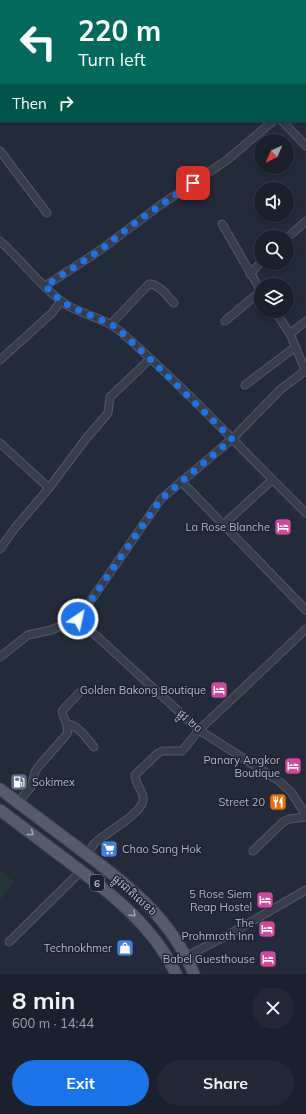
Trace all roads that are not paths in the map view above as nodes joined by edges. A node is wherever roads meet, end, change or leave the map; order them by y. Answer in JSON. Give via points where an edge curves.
{"nodes":[{"id":1,"x":272,"y":122,"type":"edge"},
{"id":2,"x":283,"y":122,"type":"edge"},
{"id":3,"x":306,"y":146,"type":"edge"},
{"id":4,"x":0,"y":151,"type":"edge"},
{"id":5,"x":47,"y":213,"type":"dead end"},
{"id":6,"x":306,"y":221,"type":"edge"},
{"id":7,"x":222,"y":224,"type":"dead end"},
{"id":8,"x":294,"y":232,"type":"edge"},
{"id":9,"x":0,"y":241,"type":"edge"},
{"id":10,"x":254,"y":270,"type":"edge"},
{"id":11,"x":250,"y":274,"type":"junction"},
{"id":12,"x":254,"y":280,"type":"edge"},
{"id":13,"x":45,"y":286,"type":"junction"},
{"id":14,"x":254,"y":297,"type":"edge"},
{"id":15,"x":61,"y":301,"type":"junction"},
{"id":16,"x":174,"y":303,"type":"dead end"},
{"id":17,"x":280,"y":318,"type":"edge"},
{"id":18,"x":225,"y":321,"type":"dead end"},
{"id":19,"x":306,"y":321,"type":"edge"},
{"id":20,"x":111,"y":324,"type":"junction"},
{"id":21,"x":290,"y":334,"type":"junction"},
{"id":22,"x":294,"y":348,"type":"junction"},
{"id":23,"x":150,"y":359,"type":"junction"},
{"id":24,"x":0,"y":360,"type":"edge"},
{"id":25,"x":306,"y":371,"type":"edge"},
{"id":26,"x":245,"y":385,"type":"dead end"},
{"id":27,"x":232,"y":439,"type":"junction"},
{"id":28,"x":0,"y":443,"type":"edge"},
{"id":29,"x":272,"y":480,"type":"junction"},
{"id":30,"x":181,"y":481,"type":"junction"},
{"id":31,"x":49,"y":488,"type":"junction"},
{"id":32,"x":306,"y":513,"type":"edge"},
{"id":33,"x":224,"y":524,"type":"junction"},
{"id":34,"x":0,"y":549,"type":"edge"},
{"id":35,"x":306,"y":610,"type":"edge"},
{"id":36,"x":78,"y":619,"type":"junction"},
{"id":37,"x":306,"y":629,"type":"edge"},
{"id":38,"x":0,"y":657,"type":"edge"},
{"id":39,"x":78,"y":693,"type":"dead end"},
{"id":40,"x":68,"y":724,"type":"junction"},
{"id":41,"x":199,"y":730,"type":"junction"},
{"id":42,"x":94,"y":747,"type":"dead end"},
{"id":43,"x":0,"y":789,"type":"edge"},
{"id":44,"x":18,"y":802,"type":"junction"},
{"id":45,"x":0,"y":810,"type":"edge"},
{"id":46,"x":306,"y":816,"type":"edge"},
{"id":47,"x":253,"y":851,"type":"dead end"},
{"id":48,"x":87,"y":854,"type":"junction"},
{"id":49,"x":81,"y":871,"type":"junction"},
{"id":50,"x":306,"y":890,"type":"edge"},
{"id":51,"x":9,"y":942,"type":"dead end"},
{"id":52,"x":187,"y":956,"type":"junction"},
{"id":53,"x":176,"y":974,"type":"edge"},
{"id":54,"x":194,"y":974,"type":"edge"}],
"edges":[{"from":1,"to":13,"type":"street","via":[[227,160]]},
{"from":2,"to":3,"type":"street"},
{"from":4,"to":5,"type":"street"},
{"from":6,"to":8,"type":"street"},
{"from":7,"to":11,"type":"street"},
{"from":9,"to":13,"type":"street"},
{"from":10,"to":11,"type":"street"},
{"from":11,"to":12,"type":"street"},
{"from":13,"to":15,"type":"street"},
{"from":14,"to":18,"type":"street"},
{"from":15,"to":20,"type":"street"},
{"from":15,"to":24,"type":"street"},
{"from":16,"to":20,"type":"street","via":[[157,286],[149,284]]},
{"from":17,"to":21,"type":"street"},
{"from":19,"to":21,"type":"street"},
{"from":20,"to":23,"type":"street"},
{"from":21,"to":22,"type":"street"},
{"from":22,"to":25,"type":"street"},
{"from":22,"to":26,"type":"street"},
{"from":23,"to":27,"type":"street"},
{"from":23,"to":31,"type":"street","via":[[110,397],[108,413]]},
{"from":25,"to":27,"type":"street","via":[[281,389]]},
{"from":27,"to":29,"type":"street"},
{"from":27,"to":30,"type":"street"},
{"from":28,"to":31,"type":"street"},
{"from":29,"to":32,"type":"street"},
{"from":29,"to":33,"type":"street"},
{"from":30,"to":33,"type":"street"},
{"from":30,"to":36,"type":"street","via":[[161,499]]},
{"from":31,"to":34,"type":"street"},
{"from":33,"to":35,"type":"street"},
{"from":36,"to":38,"type":"street","via":[[28,636]]},
{"from":36,"to":41,"type":"street","name":"ផ្លូវ ២០"},
{"from":37,"to":41,"type":"street"},
{"from":39,"to":40,"type":"street","via":[[62,711]]},
{"from":40,"to":42,"type":"street","via":[[81,731]]},
{"from":40,"to":44,"type":"street","via":[[67,734],[38,767],[31,787]]},
{"from":41,"to":46,"type":"street","name":"ផ្លូវ ២០","via":[[279,781],[291,792]]},
{"from":41,"to":48,"type":"street","via":[[182,751],[162,751],[135,775],[143,795],[143,803],[132,815],[94,844]]},
{"from":43,"to":44,"type":"main road","name":"ផ្លូវជាតិលេខ៦","number":"6"},
{"from":44,"to":48,"type":"main road","name":"ផ្លូវជាតិលេខ៦","number":"6"},
{"from":45,"to":49,"type":"main road","name":"ផ្លូវជាតិលេខ៦","number":"6","one_way":true},
{"from":46,"to":47,"type":"street","via":[[283,822]]},
{"from":48,"to":52,"type":"main road","name":"ផ្លូវជាតិលេខ៦","number":"6","via":[[146,903],[172,932]]},
{"from":49,"to":51,"type":"street"},
{"from":49,"to":53,"type":"main road","name":"ផ្លូវជាតិលេខ៦","number":"6","one_way":true,"via":[[121,903],[148,930]]},
{"from":50,"to":52,"type":"street","via":[[228,936]]},
{"from":52,"to":54,"type":"main road","name":"ផ្លូវជាតិលេខ៦","number":"6"}]}
